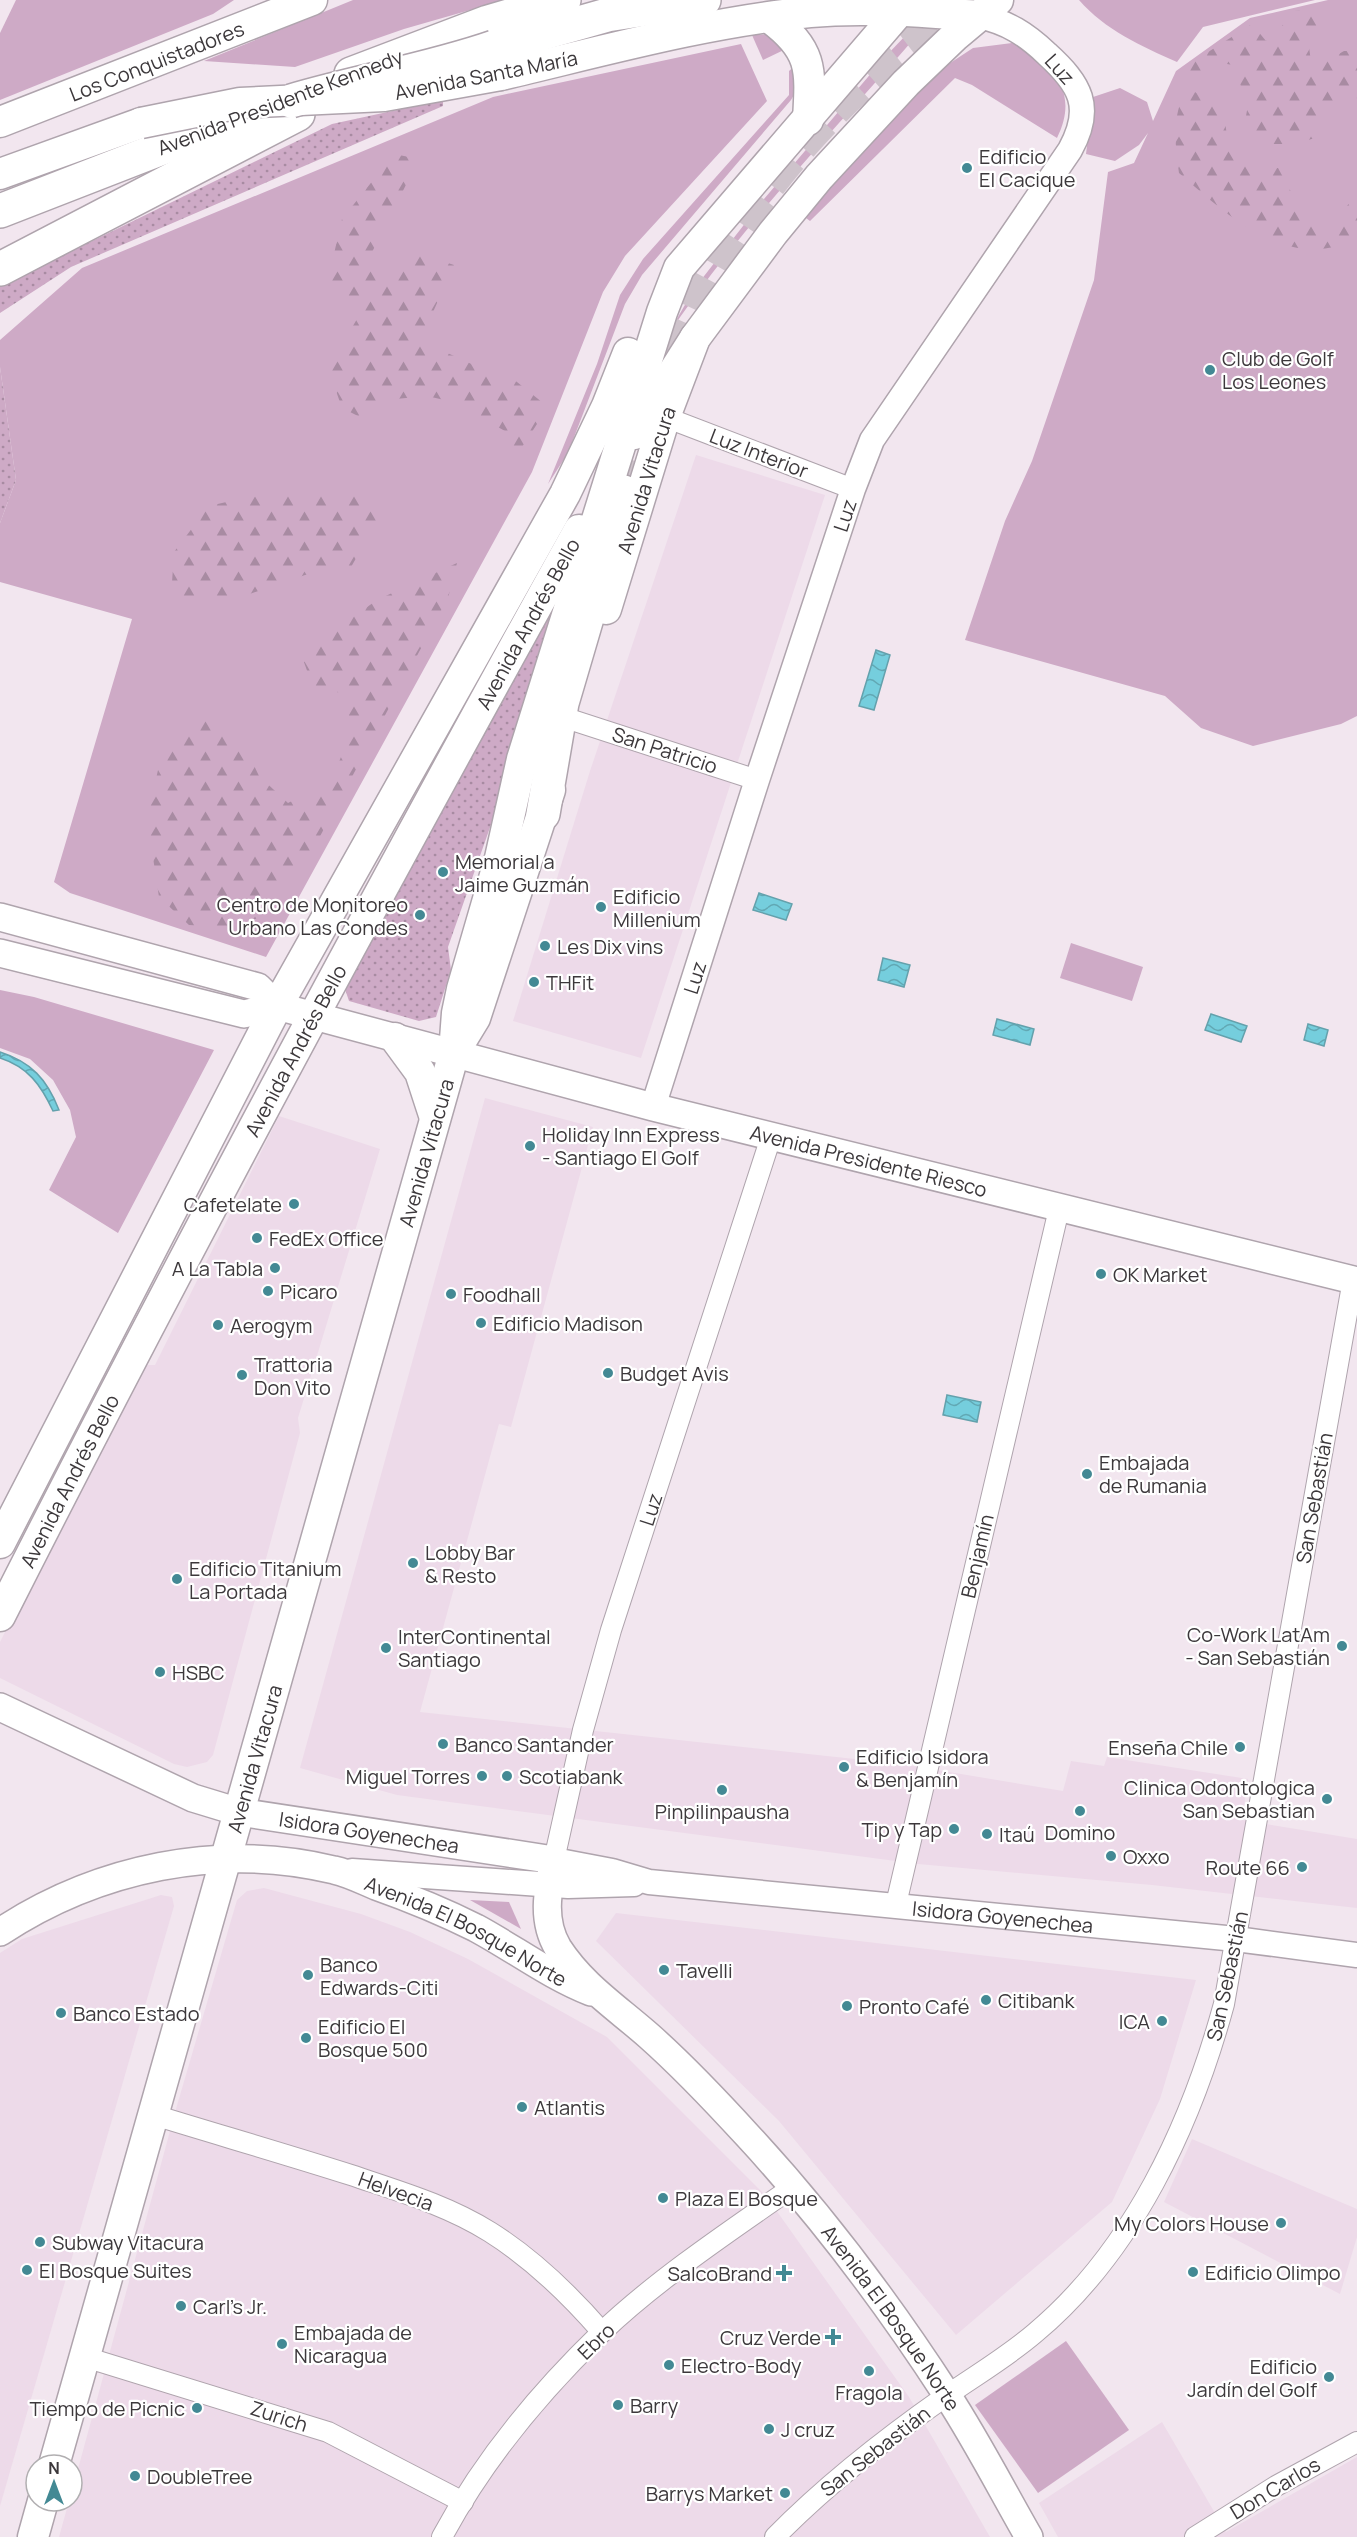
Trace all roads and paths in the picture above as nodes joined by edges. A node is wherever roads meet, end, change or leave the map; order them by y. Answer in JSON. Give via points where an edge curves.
{"nodes":[{"id":1,"x":271,"y":0,"type":"edge"},
{"id":2,"x":312,"y":0,"type":"edge"},
{"id":3,"x":564,"y":0,"type":"edge"},
{"id":4,"x":704,"y":0,"type":"edge"},
{"id":5,"x":904,"y":6,"type":"edge"},
{"id":6,"x":988,"y":8,"type":"edge"},
{"id":7,"x":770,"y":18,"type":"junction"},
{"id":8,"x":216,"y":38,"type":"junction"},
{"id":9,"x":434,"y":42,"type":"junction"},
{"id":10,"x":498,"y":61,"type":"junction"},
{"id":11,"x":291,"y":101,"type":"joint"},
{"id":12,"x":808,"y":120,"type":"junction"},
{"id":13,"x":0,"y":122,"type":"edge"},
{"id":14,"x":0,"y":174,"type":"edge"},
{"id":15,"x":0,"y":211,"type":"edge"},
{"id":16,"x":679,"y":268,"type":"junction"},
{"id":17,"x":0,"y":269,"type":"edge"},
{"id":18,"x":695,"y":338,"type":"junction"},
{"id":19,"x":665,"y":417,"type":"junction"},
{"id":20,"x":616,"y":484,"type":"junction"},
{"id":21,"x":853,"y":489,"type":"junction"},
{"id":22,"x":572,"y":720,"type":"junction"},
{"id":23,"x":757,"y":780,"type":"junction"},
{"id":24,"x":543,"y":814,"type":"junction"},
{"id":25,"x":0,"y":916,"type":"edge"},
{"id":26,"x":0,"y":953,"type":"edge"},
{"id":27,"x":277,"y":1006,"type":"junction"},
{"id":28,"x":312,"y":1015,"type":"junction"},
{"id":29,"x":394,"y":1038,"type":"junction"},
{"id":30,"x":454,"y":1053,"type":"junction"},
{"id":31,"x":653,"y":1107,"type":"junction"},
{"id":32,"x":435,"y":1118,"type":"junction"},
{"id":33,"x":771,"y":1137,"type":"junction"},
{"id":34,"x":1059,"y":1209,"type":"junction"},
{"id":35,"x":1355,"y":1280,"type":"edge"},
{"id":36,"x":0,"y":1543,"type":"edge"},
{"id":37,"x":0,"y":1616,"type":"edge"},
{"id":38,"x":0,"y":1707,"type":"edge"},
{"id":39,"x":239,"y":1812,"type":"junction"},
{"id":40,"x":227,"y":1860,"type":"junction"},
{"id":41,"x":334,"y":1870,"type":"junction"},
{"id":42,"x":551,"y":1873,"type":"junction"},
{"id":43,"x":896,"y":1904,"type":"junction"},
{"id":44,"x":0,"y":1932,"type":"edge"},
{"id":45,"x":1236,"y":1939,"type":"junction"},
{"id":46,"x":1357,"y":1955,"type":"edge"},
{"id":47,"x":596,"y":1994,"type":"junction"},
{"id":48,"x":154,"y":2115,"type":"junction"},
{"id":49,"x":793,"y":2187,"type":"junction"},
{"id":50,"x":602,"y":2332,"type":"junction"},
{"id":51,"x":85,"y":2356,"type":"junction"},
{"id":52,"x":947,"y":2395,"type":"junction"},
{"id":53,"x":1357,"y":2442,"type":"edge"},
{"id":54,"x":57,"y":2453,"type":"edge"},
{"id":55,"x":463,"y":2502,"type":"junction"},
{"id":56,"x":40,"y":2513,"type":"edge"},
{"id":57,"x":33,"y":2537,"type":"edge"},
{"id":58,"x":442,"y":2537,"type":"edge"},
{"id":59,"x":776,"y":2537,"type":"edge"},
{"id":60,"x":1029,"y":2537,"type":"edge"},
{"id":61,"x":1195,"y":2537,"type":"edge"}],
"edges":[{"from":1,"to":8,"type":"main road"},
{"from":2,"to":8,"type":"main road","name":"Los Conquistadores"},
{"from":3,"to":9,"type":"highway","name":"Avenida Presidente Kennedy"},
{"from":4,"to":10,"type":"highway","via":[[607,15]]},
{"from":5,"to":6,"type":"main road","name":"Avenida Santa María"},
{"from":5,"to":7,"type":"main road","name":"Avenida Santa María"},
{"from":5,"to":12,"type":"main road","name":"Avenida Vitacura"},
{"from":6,"to":18,"type":"main road","name":"Avenida Vitacura","via":[[906,83],[819,177]]},
{"from":6,"to":21,"type":"street","name":"Luz","via":[[1017,28],[1070,76],[1080,96],[1080,128],[1070,150],[881,425]]},
{"from":7,"to":10,"type":"main road","name":"Avenida Santa María"},
{"from":7,"to":12,"type":"main road","via":[[801,47],[808,67]]},
{"from":8,"to":13,"type":"main road","name":"Los Conquistadores"},
{"from":9,"to":15,"type":"highway","name":"Avenida Presidente Kennedy"},
{"from":9,"to":17,"type":"highway"},
{"from":10,"to":11,"type":"highway","bridge":true,"via":[[444,63]]},
{"from":11,"to":14,"type":"main road","bridge":true,"via":[[207,108],[141,123]]},
{"from":12,"to":16,"type":"main road","name":"Avenida Vitacura"},
{"from":16,"to":20,"type":"main road","name":"Avenida Vitacura","via":[[638,382]]},
{"from":16,"to":27,"type":"main road","name":"Avenida Andrés Bello","via":[[634,338],[565,494]]},
{"from":18,"to":19,"type":"main road","name":"Avenida Vitacura"},
{"from":18,"to":20,"type":"main road","name":"Avenida Andrés Bello","via":[[666,380]]},
{"from":19,"to":21,"type":"street","name":"Luz Interior"},
{"from":19,"to":22,"type":"main road","name":"Avenida Vitacura"},
{"from":20,"to":24,"type":"highway","via":[[570,671]]},
{"from":20,"to":28,"type":"main road","name":"Avenida Andrés Bello"},
{"from":20,"to":30,"type":"main road","name":"Avenida Vitacura","via":[[517,776],[507,835],[462,989]]},
{"from":21,"to":23,"type":"street","name":"Luz"},
{"from":22,"to":23,"type":"street","name":"San Patricio"},
{"from":22,"to":24,"type":"main road","name":"Avenida Vitacura"},
{"from":23,"to":31,"type":"street","name":"Luz"},
{"from":24,"to":30,"type":"main road","name":"Avenida Vitacura","via":[[475,1018]]},
{"from":25,"to":27,"type":"main road","name":"Avenida Presidente Riesco","via":[[258,987]]},
{"from":26,"to":27,"type":"main road","name":"Avenida Presidente Riesco","via":[[244,1014]]},
{"from":27,"to":28,"type":"main road","name":"Avenida Presidente Riesco"},
{"from":27,"to":36,"type":"main road","name":"Avenida Andrés Bello"},
{"from":28,"to":29,"type":"main road","name":"Avenida Presidente Riesco"},
{"from":28,"to":37,"type":"main road","name":"Avenida Andrés Bello","via":[[136,1347]]},
{"from":29,"to":30,"type":"main road","name":"Avenida Presidente Riesco"},
{"from":29,"to":32,"type":"main road","via":[[420,1072]]},
{"from":30,"to":31,"type":"main road","name":"Avenida Presidente Riesco"},
{"from":30,"to":32,"type":"main road","name":"Avenida Vitacura"},
{"from":31,"to":33,"type":"main road","name":"Avenida Presidente Riesco"},
{"from":32,"to":39,"type":"main road","name":"Avenida Vitacura"},
{"from":33,"to":34,"type":"main road","name":"Avenida Presidente Riesco"},
{"from":33,"to":42,"type":"street","name":"Luz","via":[[611,1630],[583,1730]]},
{"from":34,"to":35,"type":"main road","name":"Avenida Presidente Riesco"},
{"from":34,"to":43,"type":"street","name":"Benjamín"},
{"from":35,"to":45,"type":"street","name":"San Sebastián"},
{"from":38,"to":39,"type":"main road","name":"Isidora Goyenechea","via":[[193,1798]]},
{"from":39,"to":40,"type":"main road","name":"Avenida Vitacura"},
{"from":39,"to":42,"type":"main road","name":"Isidora Goyenechea"},
{"from":40,"to":41,"type":"main road","name":"Isidora Goyenechea","via":[[275,1861]]},
{"from":40,"to":44,"type":"main road","via":[[150,1868],[94,1883],[54,1900]]},
{"from":40,"to":48,"type":"main road","name":"Avenida Vitacura"},
{"from":41,"to":42,"type":"street","name":"Isidora Goyenechea"},
{"from":41,"to":47,"type":"main road","name":"Avenida El Bosque Norte","via":[[448,1915],[559,1978]]},
{"from":42,"to":43,"type":"street","name":"Isidora Goyenechea","via":[[588,1887],[649,1882]]},
{"from":42,"to":47,"type":"main road","name":"Avenida El Bosque Norte","via":[[547,1916],[551,1934]]},
{"from":43,"to":45,"type":"street","name":"Isidora Goyenechea"},
{"from":45,"to":46,"type":"street","name":"Isidora Goyenechea"},
{"from":45,"to":52,"type":"street","name":"San Sebastián","via":[[1224,2004],[1208,2057],[1179,2134],[1146,2196],[1068,2302],[1022,2344]]},
{"from":47,"to":49,"type":"main road","name":"Avenida El Bosque Norte","via":[[674,2059]]},
{"from":48,"to":50,"type":"street","name":"Helvecia","via":[[408,2194],[469,2221],[532,2263],[573,2299]]},
{"from":48,"to":51,"type":"main road","name":"Avenida Vitacura"},
{"from":49,"to":50,"type":"street","name":"Ebro","via":[[664,2281]]},
{"from":49,"to":52,"type":"main road","name":"Avenida El Bosque Norte","via":[[887,2307]]},
{"from":50,"to":55,"type":"street","name":"Ebro","via":[[512,2433]]},
{"from":51,"to":54,"type":"main road","name":"Avenida Vitacura"},
{"from":51,"to":55,"type":"street","name":"Zurich","via":[[328,2432]]},
{"from":52,"to":59,"type":"street","name":"San Sebastián","via":[[858,2462]]},
{"from":52,"to":60,"type":"main road","name":"Avenida El Bosque Norte"},
{"from":53,"to":61,"type":"street","name":"Don Carlos","via":[[1276,2486]]},
{"from":55,"to":58,"type":"street","name":"Ebro"},
{"from":56,"to":57,"type":"main road"}]}
